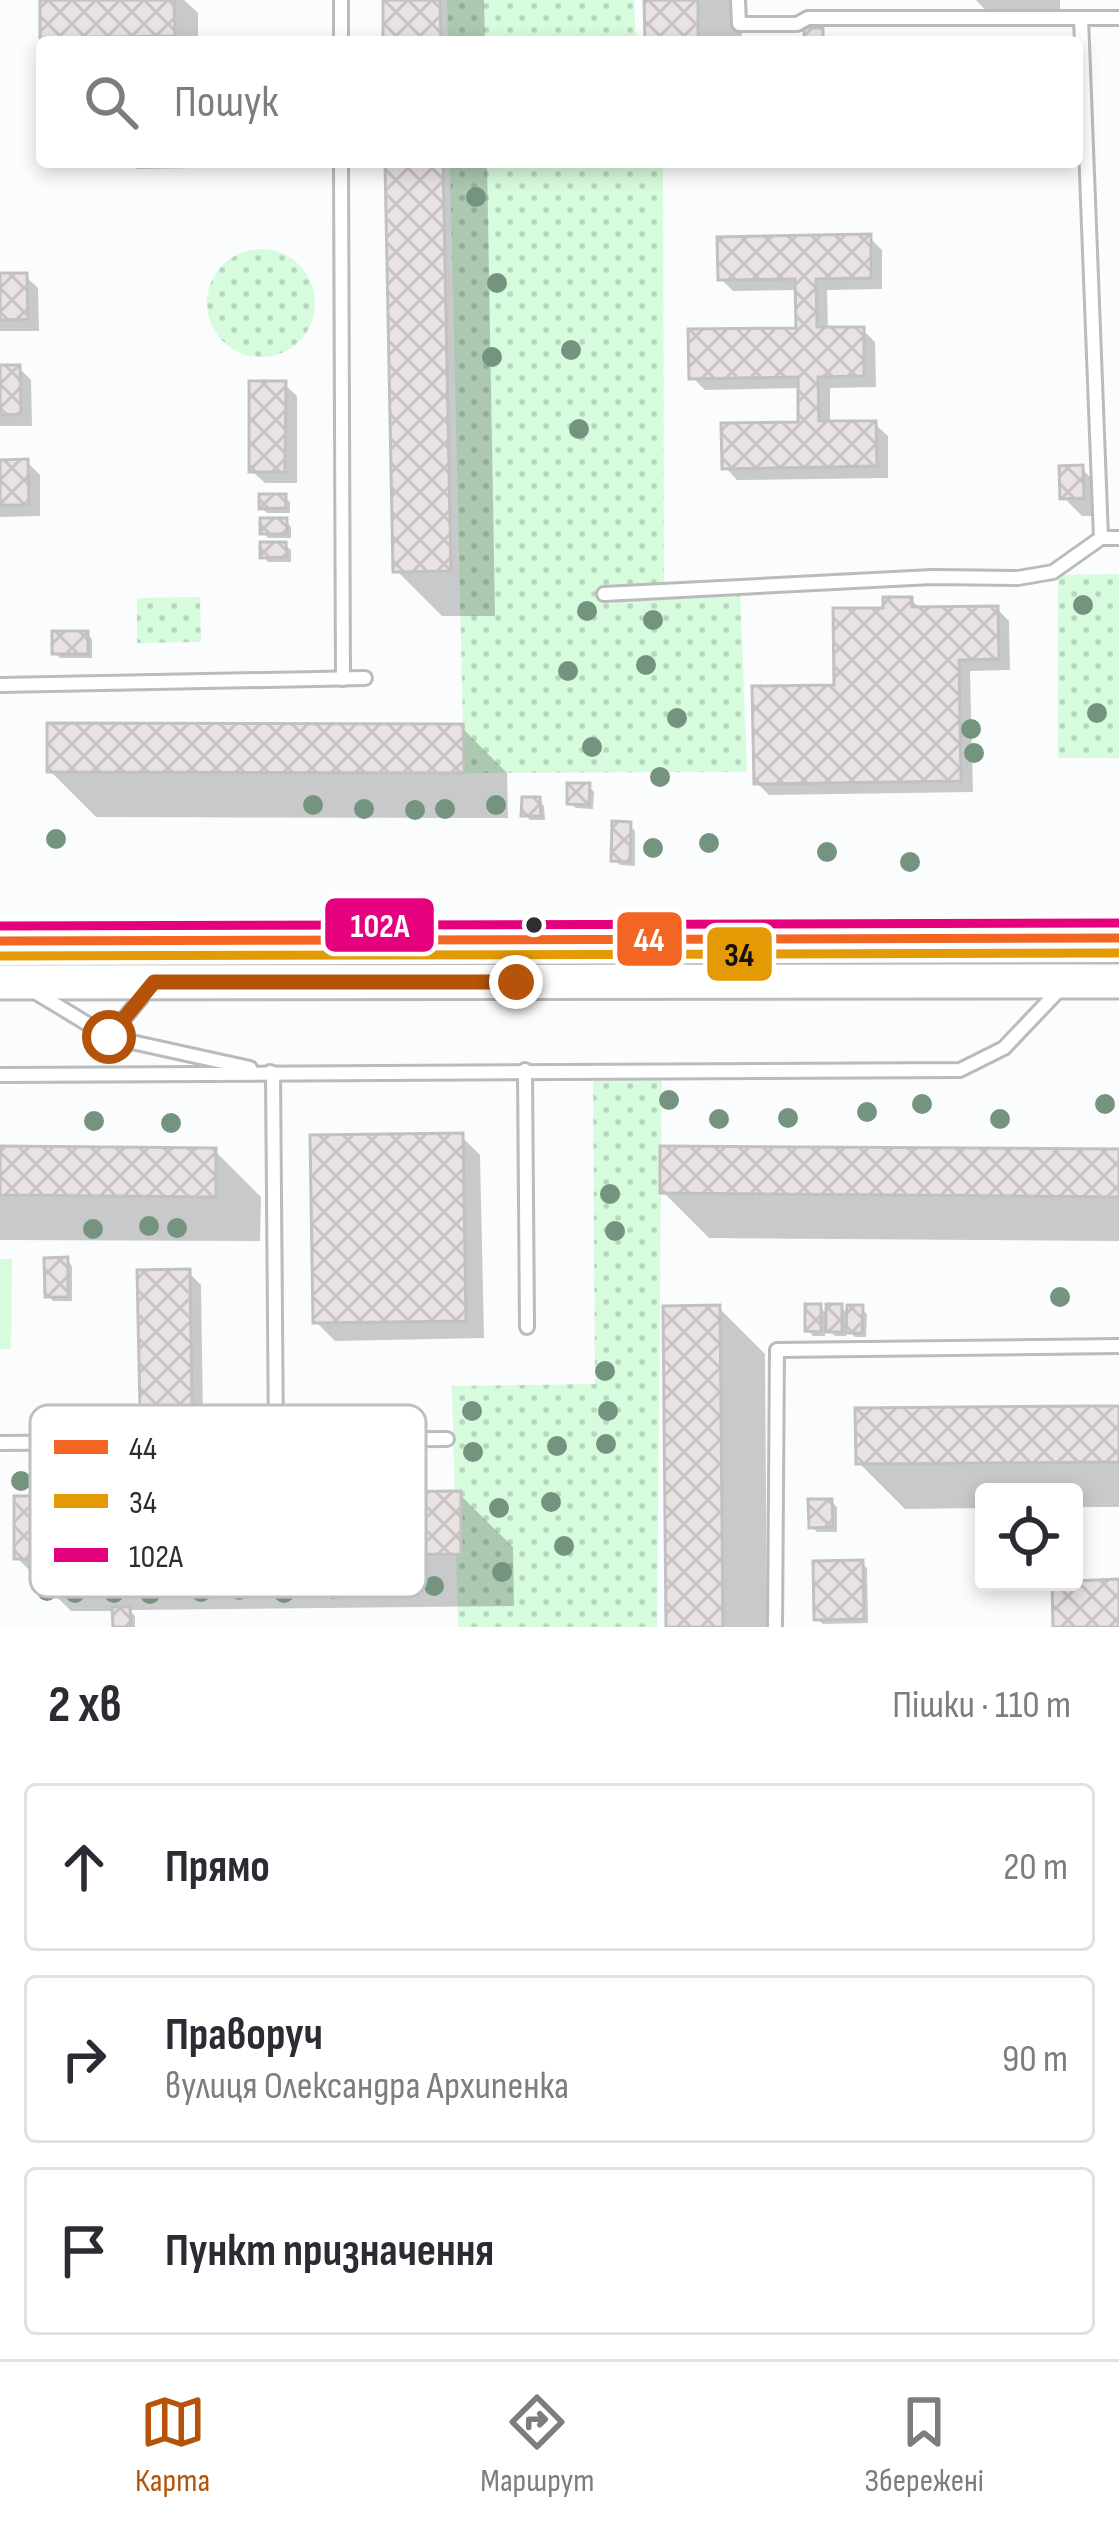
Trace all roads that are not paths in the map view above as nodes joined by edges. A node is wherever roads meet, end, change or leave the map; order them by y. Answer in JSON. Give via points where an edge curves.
{"nodes":[{"id":1,"x":341,"y":0,"type":"edge"},
{"id":2,"x":738,"y":0,"type":"edge"},
{"id":3,"x":1081,"y":18,"type":"junction"},
{"id":4,"x":1119,"y":18,"type":"edge"},
{"id":5,"x":341,"y":36,"type":"edge"},
{"id":6,"x":1082,"y":36,"type":"edge"},
{"id":7,"x":1083,"y":70,"type":"edge"},
{"id":8,"x":341,"y":168,"type":"edge"},
{"id":9,"x":1101,"y":538,"type":"junction"},
{"id":10,"x":1119,"y":538,"type":"edge"},
{"id":11,"x":604,"y":594,"type":"dead end"},
{"id":12,"x":365,"y":678,"type":"dead end"},
{"id":13,"x":343,"y":679,"type":"junction"},
{"id":14,"x":0,"y":686,"type":"edge"},
{"id":15,"x":1119,"y":938,"type":"edge"},
{"id":16,"x":0,"y":941,"type":"edge"},
{"id":17,"x":1067,"y":981,"type":"junction"},
{"id":18,"x":1119,"y":981,"type":"edge"},
{"id":19,"x":10,"y":982,"type":"edge"},
{"id":20,"x":154,"y":982,"type":"junction"},
{"id":21,"x":109,"y":1037,"type":"junction"},
{"id":22,"x":525,"y":1070,"type":"junction"},
{"id":23,"x":273,"y":1073,"type":"junction"},
{"id":24,"x":0,"y":1075,"type":"edge"},
{"id":25,"x":527,"y":1328,"type":"dead end"},
{"id":26,"x":1119,"y":1346,"type":"edge"},
{"id":27,"x":276,"y":1405,"type":"edge"},
{"id":28,"x":426,"y":1439,"type":"edge"},
{"id":29,"x":447,"y":1439,"type":"dead end"},
{"id":30,"x":0,"y":1443,"type":"edge"},
{"id":31,"x":30,"y":1443,"type":"edge"},
{"id":32,"x":775,"y":1627,"type":"edge"}],
"edges":[{"from":1,"to":5,"type":"lane"},
{"from":2,"to":3,"type":"lane","via":[[739,24]]},
{"from":3,"to":4,"type":"lane"},
{"from":3,"to":6,"type":"lane"},
{"from":7,"to":9,"type":"lane"},
{"from":8,"to":13,"type":"lane"},
{"from":9,"to":10,"type":"lane"},
{"from":9,"to":11,"type":"lane","via":[[1053,572],[1018,578]]},
{"from":12,"to":13,"type":"lane"},
{"from":13,"to":14,"type":"lane"},
{"from":15,"to":16,"type":"main road"},
{"from":17,"to":18,"type":"main road"},
{"from":17,"to":20,"type":"main road"},
{"from":17,"to":22,"type":"lane","via":[[1004,1048],[960,1070]]},
{"from":19,"to":20,"type":"main road"},
{"from":19,"to":21,"type":"lane"},
{"from":20,"to":21,"type":"lane"},
{"from":21,"to":23,"type":"lane"},
{"from":22,"to":23,"type":"lane"},
{"from":22,"to":25,"type":"lane"},
{"from":23,"to":24,"type":"lane"},
{"from":23,"to":27,"type":"lane"},
{"from":26,"to":32,"type":"lane","via":[[777,1350]]},
{"from":28,"to":29,"type":"lane"},
{"from":30,"to":31,"type":"lane"}]}
